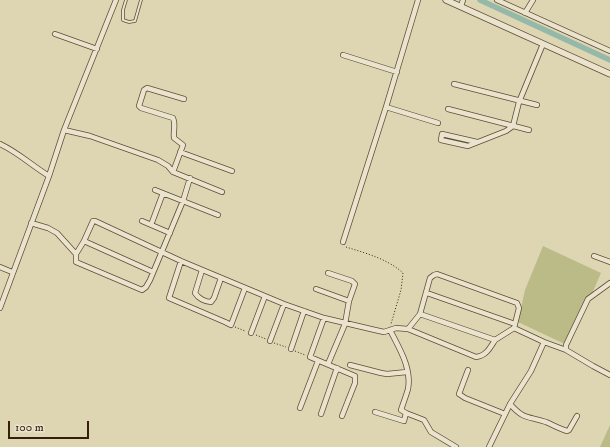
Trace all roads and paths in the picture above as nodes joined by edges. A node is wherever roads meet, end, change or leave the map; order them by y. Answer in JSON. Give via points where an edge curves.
{"nodes":[{"id":1,"x":116,"y":0,"type":"edge"},
{"id":2,"x":126,"y":0,"type":"edge"},
{"id":3,"x":142,"y":0,"type":"edge"},
{"id":4,"x":418,"y":0,"type":"edge"},
{"id":5,"x":446,"y":0,"type":"edge"},
{"id":6,"x":497,"y":0,"type":"edge"},
{"id":7,"x":533,"y":0,"type":"edge"},
{"id":8,"x":462,"y":2,"type":"edge"},
{"id":9,"x":525,"y":13,"type":"junction"},
{"id":10,"x":55,"y":34,"type":"dead end"},
{"id":11,"x":543,"y":44,"type":"junction"},
{"id":12,"x":97,"y":49,"type":"junction"},
{"id":13,"x":610,"y":52,"type":"edge"},
{"id":14,"x":343,"y":55,"type":"dead end"},
{"id":15,"x":397,"y":72,"type":"junction"},
{"id":16,"x":610,"y":74,"type":"edge"},
{"id":17,"x":454,"y":84,"type":"dead end"},
{"id":18,"x":184,"y":99,"type":"dead end"},
{"id":19,"x":519,"y":102,"type":"junction"},
{"id":20,"x":537,"y":106,"type":"dead end"},
{"id":21,"x":386,"y":107,"type":"junction"},
{"id":22,"x":448,"y":109,"type":"dead end"},
{"id":23,"x":438,"y":123,"type":"dead end"},
{"id":24,"x":513,"y":126,"type":"junction"},
{"id":25,"x":64,"y":130,"type":"junction"},
{"id":26,"x":529,"y":130,"type":"dead end"},
{"id":27,"x":478,"y":142,"type":"junction"},
{"id":28,"x":0,"y":144,"type":"edge"},
{"id":29,"x":180,"y":152,"type":"junction"},
{"id":30,"x":232,"y":171,"type":"dead end"},
{"id":31,"x":173,"y":172,"type":"junction"},
{"id":32,"x":49,"y":176,"type":"junction"},
{"id":33,"x":190,"y":178,"type":"junction"},
{"id":34,"x":156,"y":190,"type":"dead end"},
{"id":35,"x":222,"y":192,"type":"dead end"},
{"id":36,"x":163,"y":193,"type":"junction"},
{"id":37,"x":183,"y":201,"type":"junction"},
{"id":38,"x":218,"y":215,"type":"dead end"},
{"id":39,"x":142,"y":221,"type":"dead end"},
{"id":40,"x":31,"y":223,"type":"junction"},
{"id":41,"x":151,"y":225,"type":"junction"},
{"id":42,"x":170,"y":233,"type":"junction"},
{"id":43,"x":84,"y":241,"type":"junction"},
{"id":44,"x":343,"y":242,"type":"joint"},
{"id":45,"x":162,"y":252,"type":"junction"},
{"id":46,"x":76,"y":254,"type":"junction"},
{"id":47,"x":594,"y":256,"type":"dead end"},
{"id":48,"x":181,"y":261,"type":"junction"},
{"id":49,"x":610,"y":262,"type":"edge"},
{"id":50,"x":0,"y":267,"type":"edge"},
{"id":51,"x":202,"y":270,"type":"junction"},
{"id":52,"x":12,"y":272,"type":"junction"},
{"id":53,"x":153,"y":272,"type":"junction"},
{"id":54,"x":328,"y":273,"type":"dead end"},
{"id":55,"x":221,"y":278,"type":"junction"},
{"id":56,"x":610,"y":283,"type":"edge"},
{"id":57,"x":245,"y":288,"type":"junction"},
{"id":58,"x":316,"y":289,"type":"dead end"},
{"id":59,"x":427,"y":293,"type":"junction"},
{"id":60,"x":265,"y":296,"type":"junction"},
{"id":61,"x":2,"y":298,"type":"edge"},
{"id":62,"x":349,"y":301,"type":"junction"},
{"id":63,"x":284,"y":304,"type":"junction"},
{"id":64,"x":0,"y":308,"type":"edge"},
{"id":65,"x":304,"y":311,"type":"junction"},
{"id":66,"x":420,"y":314,"type":"junction"},
{"id":67,"x":324,"y":318,"type":"junction"},
{"id":68,"x":345,"y":324,"type":"junction"},
{"id":69,"x":514,"y":326,"type":"junction"},
{"id":70,"x":408,"y":329,"type":"junction"},
{"id":71,"x":390,"y":330,"type":"junction"},
{"id":72,"x":251,"y":333,"type":"dead end"},
{"id":73,"x":496,"y":340,"type":"junction"},
{"id":74,"x":270,"y":341,"type":"dead end"},
{"id":75,"x":544,"y":342,"type":"junction"},
{"id":76,"x":291,"y":349,"type":"dead end"},
{"id":77,"x":566,"y":350,"type":"junction"},
{"id":78,"x":318,"y":361,"type":"junction"},
{"id":79,"x":328,"y":364,"type":"junction"},
{"id":80,"x":350,"y":365,"type":"dead end"},
{"id":81,"x":337,"y":368,"type":"junction"},
{"id":82,"x":468,"y":370,"type":"dead end"},
{"id":83,"x":407,"y":372,"type":"junction"},
{"id":84,"x":610,"y":375,"type":"edge"},
{"id":85,"x":510,"y":404,"type":"junction"},
{"id":86,"x":300,"y":408,"type":"dead end"},
{"id":87,"x":375,"y":412,"type":"dead end"},
{"id":88,"x":406,"y":413,"type":"junction"},
{"id":89,"x":321,"y":414,"type":"dead end"},
{"id":90,"x":505,"y":414,"type":"junction"},
{"id":91,"x":342,"y":416,"type":"dead end"},
{"id":92,"x":577,"y":416,"type":"dead end"},
{"id":93,"x":456,"y":447,"type":"edge"},
{"id":94,"x":489,"y":447,"type":"edge"}],
"edges":[{"from":1,"to":12,"type":"street"},
{"from":2,"to":3,"type":"lane","via":[[124,20],[129,22],[135,21]]},
{"from":4,"to":15,"type":"street"},
{"from":5,"to":8,"type":"street"},
{"from":6,"to":9,"type":"street"},
{"from":7,"to":9,"type":"street"},
{"from":8,"to":11,"type":"street","via":[[474,14]]},
{"from":9,"to":13,"type":"street"},
{"from":10,"to":12,"type":"street"},
{"from":11,"to":16,"type":"street"},
{"from":11,"to":19,"type":"street"},
{"from":12,"to":25,"type":"street"},
{"from":14,"to":15,"type":"street"},
{"from":15,"to":21,"type":"street"},
{"from":17,"to":19,"type":"street"},
{"from":18,"to":29,"type":"street","via":[[147,88],[139,106],[173,118],[174,138],[183,145]]},
{"from":19,"to":20,"type":"street"},
{"from":19,"to":24,"type":"street"},
{"from":21,"to":23,"type":"street"},
{"from":21,"to":44,"type":"street"},
{"from":22,"to":24,"type":"street"},
{"from":24,"to":26,"type":"street"},
{"from":24,"to":27,"type":"street"},
{"from":25,"to":31,"type":"street","via":[[90,136],[158,160]]},
{"from":25,"to":32,"type":"street"},
{"from":27,"to":27,"type":"street","via":[[468,146],[441,140],[442,134]]},
{"from":28,"to":32,"type":"street"},
{"from":29,"to":30,"type":"street"},
{"from":29,"to":31,"type":"street"},
{"from":31,"to":33,"type":"street"},
{"from":32,"to":40,"type":"street"},
{"from":33,"to":35,"type":"street"},
{"from":33,"to":37,"type":"street"},
{"from":34,"to":36,"type":"street"},
{"from":36,"to":37,"type":"street"},
{"from":36,"to":41,"type":"street"},
{"from":37,"to":38,"type":"street"},
{"from":37,"to":42,"type":"street"},
{"from":39,"to":41,"type":"street"},
{"from":40,"to":46,"type":"street","via":[[57,233]]},
{"from":40,"to":52,"type":"street"},
{"from":41,"to":42,"type":"street"},
{"from":42,"to":45,"type":"street"},
{"from":43,"to":45,"type":"street","via":[[94,221]]},
{"from":43,"to":46,"type":"street"},
{"from":43,"to":53,"type":"street"},
{"from":44,"to":71,"type":"path","via":[[343,246],[396,266],[403,273]]},
{"from":45,"to":48,"type":"street"},
{"from":45,"to":53,"type":"street"},
{"from":46,"to":53,"type":"street","via":[[76,262],[139,290],[146,287]]},
{"from":47,"to":49,"type":"street"},
{"from":48,"to":51,"type":"street"},
{"from":48,"to":57,"type":"street","via":[[169,298],[231,325]]},
{"from":50,"to":52,"type":"street"},
{"from":51,"to":55,"type":"street"},
{"from":51,"to":55,"type":"street","via":[[195,293],[200,299],[211,302]]},
{"from":52,"to":61,"type":"street"},
{"from":54,"to":62,"type":"street","via":[[354,283]]},
{"from":55,"to":57,"type":"street"},
{"from":56,"to":77,"type":"street","via":[[588,299]]},
{"from":57,"to":60,"type":"street"},
{"from":58,"to":62,"type":"street"},
{"from":59,"to":66,"type":"street"},
{"from":59,"to":69,"type":"street"},
{"from":59,"to":69,"type":"street","via":[[430,278],[435,274],[517,303],[519,308]]},
{"from":60,"to":63,"type":"street"},
{"from":60,"to":72,"type":"street"},
{"from":61,"to":64,"type":"street"},
{"from":62,"to":68,"type":"street"},
{"from":63,"to":65,"type":"street"},
{"from":63,"to":74,"type":"street"},
{"from":65,"to":67,"type":"street"},
{"from":65,"to":76,"type":"street"},
{"from":66,"to":70,"type":"street"},
{"from":66,"to":73,"type":"street"},
{"from":67,"to":68,"type":"street"},
{"from":67,"to":78,"type":"street","via":[[310,357]]},
{"from":68,"to":71,"type":"street","via":[[384,332]]},
{"from":68,"to":79,"type":"street"},
{"from":69,"to":73,"type":"street"},
{"from":69,"to":75,"type":"street"},
{"from":70,"to":71,"type":"street"},
{"from":70,"to":73,"type":"street","via":[[476,357],[487,352]]},
{"from":71,"to":83,"type":"street","via":[[405,360]]},
{"from":75,"to":77,"type":"street"},
{"from":75,"to":85,"type":"street","via":[[531,371]]},
{"from":77,"to":84,"type":"street"},
{"from":78,"to":79,"type":"street"},
{"from":78,"to":86,"type":"street"},
{"from":79,"to":81,"type":"street"},
{"from":80,"to":83,"type":"street","via":[[381,373]]},
{"from":81,"to":89,"type":"street"},
{"from":81,"to":91,"type":"street","via":[[353,374],[356,379]]},
{"from":82,"to":90,"type":"street","via":[[459,394]]},
{"from":83,"to":88,"type":"street","via":[[408,389],[401,410]]},
{"from":85,"to":90,"type":"street"},
{"from":85,"to":92,"type":"street","via":[[522,415],[567,431]]},
{"from":87,"to":88,"type":"street","via":[[404,421]]},
{"from":88,"to":93,"type":"street","via":[[424,420],[431,432]]},
{"from":90,"to":94,"type":"street"}]}
